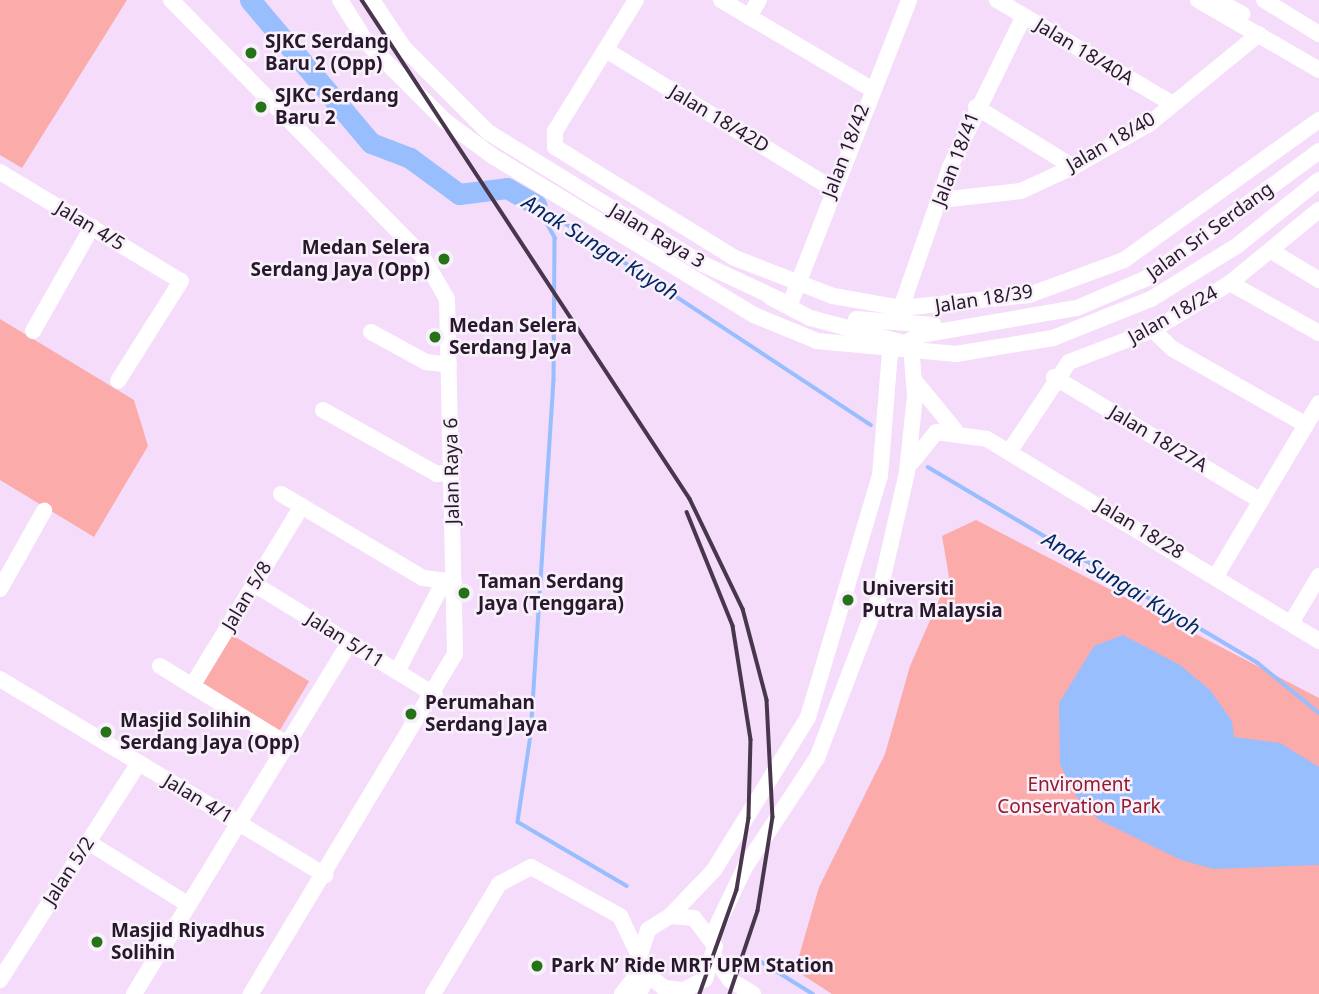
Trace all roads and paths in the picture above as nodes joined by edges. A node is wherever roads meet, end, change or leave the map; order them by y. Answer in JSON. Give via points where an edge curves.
{"nodes":[{"id":1,"x":171,"y":0,"type":"edge"},
{"id":2,"x":340,"y":0,"type":"edge"},
{"id":3,"x":372,"y":0,"type":"edge"},
{"id":4,"x":636,"y":0,"type":"edge"},
{"id":5,"x":721,"y":0,"type":"edge"},
{"id":6,"x":759,"y":0,"type":"edge"},
{"id":7,"x":909,"y":0,"type":"edge"},
{"id":8,"x":997,"y":0,"type":"edge"},
{"id":9,"x":1198,"y":0,"type":"edge"},
{"id":10,"x":1216,"y":0,"type":"edge"},
{"id":11,"x":1264,"y":0,"type":"edge"},
{"id":12,"x":1024,"y":16,"type":"junction"},
{"id":13,"x":1224,"y":16,"type":"junction"},
{"id":14,"x":749,"y":17,"type":"junction"},
{"id":15,"x":1246,"y":19,"type":"edge"},
{"id":16,"x":1319,"y":34,"type":"edge"},
{"id":17,"x":1281,"y":46,"type":"junction"},
{"id":18,"x":606,"y":50,"type":"junction"},
{"id":19,"x":1239,"y":50,"type":"junction"},
{"id":20,"x":1319,"y":70,"type":"edge"},
{"id":21,"x":870,"y":88,"type":"junction"},
{"id":22,"x":1171,"y":103,"type":"junction"},
{"id":23,"x":976,"y":107,"type":"junction"},
{"id":24,"x":1319,"y":120,"type":"edge"},
{"id":25,"x":1319,"y":151,"type":"edge"},
{"id":26,"x":1073,"y":167,"type":"junction"},
{"id":27,"x":1,"y":176,"type":"edge"},
{"id":28,"x":1319,"y":180,"type":"edge"},
{"id":29,"x":831,"y":188,"type":"junction"},
{"id":30,"x":940,"y":200,"type":"junction"},
{"id":31,"x":1319,"y":210,"type":"edge"},
{"id":32,"x":92,"y":227,"type":"junction"},
{"id":33,"x":1273,"y":252,"type":"junction"},
{"id":34,"x":1319,"y":280,"type":"edge"},
{"id":35,"x":1230,"y":283,"type":"junction"},
{"id":36,"x":797,"y":284,"type":"junction"},
{"id":37,"x":770,"y":297,"type":"junction"},
{"id":38,"x":790,"y":304,"type":"junction"},
{"id":39,"x":901,"y":308,"type":"junction"},
{"id":40,"x":1014,"y":323,"type":"junction"},
{"id":41,"x":1153,"y":330,"type":"junction"},
{"id":42,"x":33,"y":331,"type":"dead end"},
{"id":43,"x":371,"y":331,"type":"dead end"},
{"id":44,"x":1319,"y":333,"type":"edge"},
{"id":45,"x":903,"y":341,"type":"junction"},
{"id":46,"x":864,"y":348,"type":"junction"},
{"id":47,"x":890,"y":352,"type":"junction"},
{"id":48,"x":920,"y":354,"type":"junction"},
{"id":49,"x":449,"y":365,"type":"junction"},
{"id":50,"x":888,"y":374,"type":"junction"},
{"id":51,"x":1054,"y":377,"type":"junction"},
{"id":52,"x":118,"y":381,"type":"dead end"},
{"id":53,"x":915,"y":381,"type":"junction"},
{"id":54,"x":1319,"y":403,"type":"edge"},
{"id":55,"x":324,"y":410,"type":"dead end"},
{"id":56,"x":1306,"y":425,"type":"junction"},
{"id":57,"x":955,"y":430,"type":"junction"},
{"id":58,"x":1009,"y":452,"type":"junction"},
{"id":59,"x":452,"y":472,"type":"junction"},
{"id":60,"x":907,"y":472,"type":"junction"},
{"id":61,"x":281,"y":494,"type":"dead end"},
{"id":62,"x":1261,"y":501,"type":"junction"},
{"id":63,"x":302,"y":506,"type":"junction"},
{"id":64,"x":44,"y":511,"type":"dead end"},
{"id":65,"x":1216,"y":576,"type":"junction"},
{"id":66,"x":1319,"y":576,"type":"edge"},
{"id":67,"x":449,"y":582,"type":"junction"},
{"id":68,"x":254,"y":584,"type":"junction"},
{"id":69,"x":0,"y":589,"type":"edge"},
{"id":70,"x":1292,"y":623,"type":"junction"},
{"id":71,"x":1319,"y":640,"type":"edge"},
{"id":72,"x":349,"y":643,"type":"junction"},
{"id":73,"x":160,"y":666,"type":"dead end"},
{"id":74,"x":397,"y":672,"type":"junction"},
{"id":75,"x":0,"y":679,"type":"edge"},
{"id":76,"x":192,"y":686,"type":"junction"},
{"id":77,"x":435,"y":695,"type":"junction"},
{"id":78,"x":287,"y":744,"type":"junction"},
{"id":79,"x":139,"y":763,"type":"junction"},
{"id":80,"x":239,"y":823,"type":"junction"},
{"id":81,"x":88,"y":842,"type":"junction"},
{"id":82,"x":325,"y":875,"type":"junction"},
{"id":83,"x":189,"y":905,"type":"junction"},
{"id":84,"x":670,"y":916,"type":"junction"},
{"id":85,"x":712,"y":936,"type":"junction"},
{"id":86,"x":715,"y":958,"type":"junction"},
{"id":87,"x":644,"y":965,"type":"junction"},
{"id":88,"x":705,"y":979,"type":"junction"},
{"id":89,"x":0,"y":980,"type":"edge"},
{"id":90,"x":730,"y":980,"type":"junction"},
{"id":91,"x":0,"y":989,"type":"edge"},
{"id":92,"x":666,"y":991,"type":"edge"},
{"id":93,"x":8,"y":994,"type":"edge"},
{"id":94,"x":134,"y":994,"type":"edge"},
{"id":95,"x":251,"y":994,"type":"edge"},
{"id":96,"x":433,"y":994,"type":"edge"},
{"id":97,"x":622,"y":994,"type":"edge"},
{"id":98,"x":639,"y":994,"type":"edge"},
{"id":99,"x":753,"y":994,"type":"edge"}],
"edges":[{"from":1,"to":49,"type":"street","name":"Jalan Raya 6","via":[[421,254],[444,288]]},
{"from":2,"to":46,"type":"street","name":"Jalan Raya 3","via":[[368,43],[445,121],[494,157],[754,314],[817,341]]},
{"from":3,"to":37,"type":"street","name":"Jalan Raya 3","via":[[404,48],[488,132],[701,263]]},
{"from":4,"to":18,"type":"street"},
{"from":5,"to":14,"type":"street"},
{"from":6,"to":14,"type":"street"},
{"from":7,"to":21,"type":"street","name":"Jalan 18/42"},
{"from":8,"to":12,"type":"street","name":"Jalan 18/40A"},
{"from":9,"to":13,"type":"street"},
{"from":10,"to":15,"type":"street"},
{"from":11,"to":16,"type":"street"},
{"from":12,"to":22,"type":"street","name":"Jalan 18/40A"},
{"from":12,"to":23,"type":"street","name":"Jalan 18/41"},
{"from":13,"to":15,"type":"street"},
{"from":13,"to":19,"type":"street","via":[[1235,29]]},
{"from":14,"to":21,"type":"street"},
{"from":15,"to":17,"type":"street"},
{"from":15,"to":19,"type":"street","name":"Jalan 18/40"},
{"from":17,"to":19,"type":"street"},
{"from":17,"to":20,"type":"street"},
{"from":18,"to":29,"type":"street","name":"Jalan 18/42D"},
{"from":18,"to":36,"type":"street","name":"Jalan 18/39","via":[[555,131],[555,147],[735,258]]},
{"from":19,"to":22,"type":"street","name":"Jalan 18/40"},
{"from":21,"to":29,"type":"street","name":"Jalan 18/42"},
{"from":22,"to":26,"type":"street","name":"Jalan 18/40","via":[[1149,124]]},
{"from":23,"to":26,"type":"street"},
{"from":23,"to":30,"type":"street","name":"Jalan 18/41"},
{"from":24,"to":39,"type":"street","name":"Jalan 18/39","via":[[1124,260],[1029,295]]},
{"from":25,"to":40,"type":"street","name":"Jalan Sri Serdang","via":[[1147,278],[1077,308]]},
{"from":26,"to":30,"type":"street","name":"Jalan 18/40","via":[[1021,191]]},
{"from":27,"to":32,"type":"street","name":"Jalan 4/5"},
{"from":28,"to":48,"type":"street","name":"Jalan Sri Serdang","via":[[1238,245],[1104,320],[1015,347]]},
{"from":29,"to":36,"type":"street","name":"Jalan 18/42"},
{"from":30,"to":39,"type":"street","name":"Jalan 18/41"},
{"from":31,"to":33,"type":"street","name":"Jalan 18/24"},
{"from":32,"to":42,"type":"street"},
{"from":32,"to":52,"type":"street","name":"Jalan 4/5","via":[[181,281]]},
{"from":33,"to":34,"type":"street"},
{"from":33,"to":35,"type":"street","name":"Jalan 18/24"},
{"from":35,"to":41,"type":"street","name":"Jalan 18/24"},
{"from":35,"to":44,"type":"street"},
{"from":36,"to":38,"type":"street","name":"Jalan 18/42"},
{"from":36,"to":39,"type":"street","name":"Jalan 18/39"},
{"from":37,"to":38,"type":"street","name":"Jalan Raya 3"},
{"from":37,"to":45,"type":"street","via":[[810,318]]},
{"from":38,"to":40,"type":"street","name":"Jalan Raya 3","via":[[909,325]]},
{"from":40,"to":45,"type":"street"},
{"from":41,"to":51,"type":"street","name":"Jalan 18/24","via":[[1069,362]]},
{"from":41,"to":56,"type":"street","via":[[1172,349]]},
{"from":43,"to":49,"type":"street","via":[[426,362]]},
{"from":45,"to":47,"type":"street"},
{"from":45,"to":48,"type":"street"},
{"from":46,"to":47,"type":"street","name":"Jalan Raya 3"},
{"from":46,"to":50,"type":"street"},
{"from":47,"to":48,"type":"street","name":"Jalan Raya 3"},
{"from":47,"to":50,"type":"street"},
{"from":48,"to":53,"type":"street"},
{"from":49,"to":59,"type":"street","name":"Jalan Raya 6"},
{"from":50,"to":84,"type":"street","via":[[880,476],[808,717],[714,870]]},
{"from":51,"to":58,"type":"street","name":"Jalan 18/24"},
{"from":51,"to":62,"type":"street","name":"Jalan 18/27A"},
{"from":53,"to":57,"type":"street","name":"Jalan 18/28"},
{"from":53,"to":60,"type":"street"},
{"from":54,"to":56,"type":"street"},
{"from":55,"to":59,"type":"street","via":[[428,470]]},
{"from":56,"to":62,"type":"street"},
{"from":57,"to":58,"type":"street","name":"Jalan 18/28"},
{"from":57,"to":60,"type":"street","via":[[936,432],[922,442]]},
{"from":58,"to":65,"type":"street","name":"Jalan 18/28"},
{"from":59,"to":67,"type":"street","name":"Jalan Raya 6"},
{"from":60,"to":85,"type":"street","via":[[877,599],[817,758],[745,867]]},
{"from":61,"to":63,"type":"street"},
{"from":62,"to":65,"type":"street"},
{"from":63,"to":67,"type":"street","via":[[423,578]]},
{"from":63,"to":68,"type":"street","name":"Jalan 5/8"},
{"from":64,"to":69,"type":"street"},
{"from":65,"to":70,"type":"street","name":"Jalan 18/28"},
{"from":66,"to":70,"type":"street"},
{"from":67,"to":74,"type":"street"},
{"from":67,"to":77,"type":"street","name":"Jalan Raya 6","via":[[457,643]]},
{"from":68,"to":72,"type":"street","name":"Jalan 5/11"},
{"from":68,"to":76,"type":"street","name":"Jalan 5/8"},
{"from":70,"to":71,"type":"street","name":"Jalan 18/28"},
{"from":72,"to":74,"type":"street","name":"Jalan 5/11"},
{"from":72,"to":78,"type":"street"},
{"from":73,"to":76,"type":"street"},
{"from":74,"to":77,"type":"street","name":"Jalan 5/11"},
{"from":75,"to":79,"type":"street","name":"Jalan 4/1"},
{"from":76,"to":78,"type":"street"},
{"from":77,"to":82,"type":"street","name":"Jalan Raya 6"},
{"from":78,"to":80,"type":"street"},
{"from":79,"to":80,"type":"street","name":"Jalan 4/1"},
{"from":79,"to":81,"type":"street","name":"Jalan 5/2"},
{"from":80,"to":82,"type":"street","name":"Jalan 4/1"},
{"from":80,"to":83,"type":"street"},
{"from":81,"to":83,"type":"street"},
{"from":81,"to":89,"type":"street","name":"Jalan 5/2"},
{"from":82,"to":95,"type":"street","name":"Jalan Raya 6"},
{"from":83,"to":94,"type":"street"},
{"from":84,"to":85,"type":"street","via":[[694,918]]},
{"from":84,"to":87,"type":"street","via":[[648,930]]},
{"from":85,"to":86,"type":"street"},
{"from":86,"to":88,"type":"street"},
{"from":86,"to":90,"type":"street"},
{"from":87,"to":92,"type":"street"},
{"from":87,"to":96,"type":"street","via":[[620,916],[531,867],[499,884]]},
{"from":87,"to":97,"type":"street"},
{"from":87,"to":98,"type":"street"},
{"from":88,"to":90,"type":"street"},
{"from":88,"to":92,"type":"street"},
{"from":90,"to":99,"type":"street"},
{"from":91,"to":93,"type":"street"}]}
